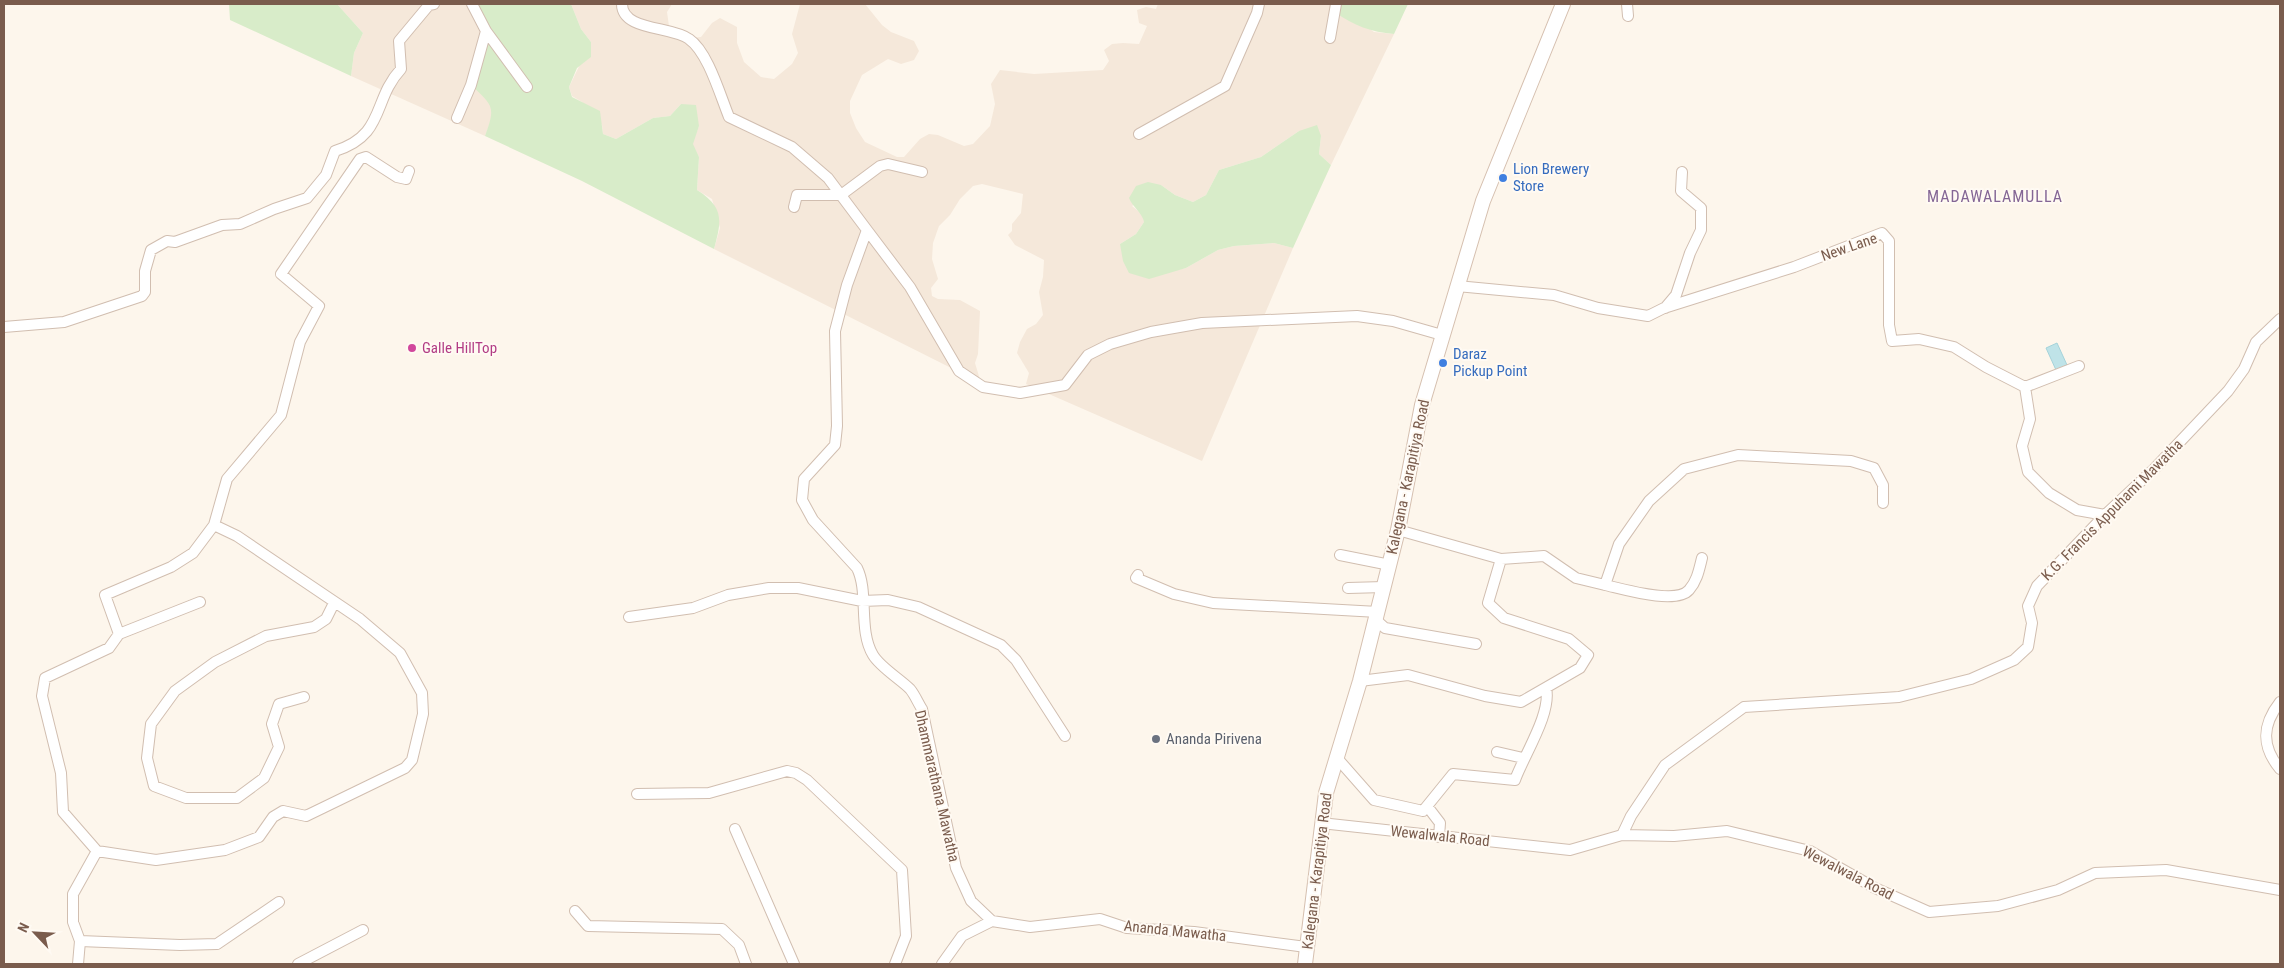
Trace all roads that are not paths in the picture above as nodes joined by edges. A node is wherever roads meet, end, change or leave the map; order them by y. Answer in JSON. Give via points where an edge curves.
{"nodes":[{"id":1,"x":434,"y":4,"type":"edge"},
{"id":2,"x":472,"y":4,"type":"edge"},
{"id":3,"x":622,"y":4,"type":"edge"},
{"id":4,"x":1259,"y":4,"type":"edge"},
{"id":5,"x":1336,"y":4,"type":"edge"},
{"id":6,"x":1563,"y":4,"type":"edge"},
{"id":7,"x":1627,"y":4,"type":"edge"},
{"id":8,"x":1628,"y":16,"type":"dead end"},
{"id":9,"x":486,"y":31,"type":"junction"},
{"id":10,"x":1330,"y":38,"type":"dead end"},
{"id":11,"x":527,"y":87,"type":"dead end"},
{"id":12,"x":457,"y":118,"type":"dead end"},
{"id":13,"x":1139,"y":134,"type":"dead end"},
{"id":14,"x":352,"y":146,"type":"junction"},
{"id":15,"x":360,"y":159,"type":"junction"},
{"id":16,"x":409,"y":171,"type":"dead end"},
{"id":17,"x":922,"y":172,"type":"dead end"},
{"id":18,"x":1682,"y":172,"type":"dead end"},
{"id":19,"x":841,"y":195,"type":"junction"},
{"id":20,"x":794,"y":207,"type":"dead end"},
{"id":21,"x":867,"y":230,"type":"junction"},
{"id":22,"x":1457,"y":286,"type":"junction"},
{"id":23,"x":1664,"y":308,"type":"junction"},
{"id":24,"x":2280,"y":319,"type":"edge"},
{"id":25,"x":4,"y":327,"type":"edge"},
{"id":26,"x":1442,"y":335,"type":"junction"},
{"id":27,"x":2079,"y":366,"type":"dead end"},
{"id":28,"x":2025,"y":387,"type":"junction"},
{"id":29,"x":1883,"y":503,"type":"dead end"},
{"id":30,"x":2104,"y":515,"type":"junction"},
{"id":31,"x":214,"y":525,"type":"junction"},
{"id":32,"x":1398,"y":530,"type":"junction"},
{"id":33,"x":1340,"y":555,"type":"dead end"},
{"id":34,"x":1702,"y":558,"type":"dead end"},
{"id":35,"x":1501,"y":559,"type":"junction"},
{"id":36,"x":1390,"y":565,"type":"junction"},
{"id":37,"x":1138,"y":576,"type":"dead end"},
{"id":38,"x":1605,"y":585,"type":"junction"},
{"id":39,"x":1384,"y":587,"type":"junction"},
{"id":40,"x":1348,"y":588,"type":"dead end"},
{"id":41,"x":862,"y":601,"type":"junction"},
{"id":42,"x":200,"y":602,"type":"dead end"},
{"id":43,"x":334,"y":603,"type":"junction"},
{"id":44,"x":1377,"y":616,"type":"junction"},
{"id":45,"x":629,"y":617,"type":"dead end"},
{"id":46,"x":120,"y":634,"type":"junction"},
{"id":47,"x":1476,"y":644,"type":"dead end"},
{"id":48,"x":1360,"y":681,"type":"junction"},
{"id":49,"x":1546,"y":688,"type":"junction"},
{"id":50,"x":304,"y":696,"type":"dead end"},
{"id":51,"x":2280,"y":702,"type":"edge"},
{"id":52,"x":1065,"y":736,"type":"dead end"},
{"id":53,"x":1497,"y":752,"type":"dead end"},
{"id":54,"x":1336,"y":758,"type":"junction"},
{"id":55,"x":1523,"y":758,"type":"junction"},
{"id":56,"x":2280,"y":769,"type":"edge"},
{"id":57,"x":637,"y":794,"type":"dead end"},
{"id":58,"x":1427,"y":806,"type":"junction"},
{"id":59,"x":1321,"y":823,"type":"junction"},
{"id":60,"x":735,"y":829,"type":"dead end"},
{"id":61,"x":1622,"y":835,"type":"junction"},
{"id":62,"x":1439,"y":837,"type":"junction"},
{"id":63,"x":97,"y":851,"type":"junction"},
{"id":64,"x":2280,"y":890,"type":"edge"},
{"id":65,"x":279,"y":902,"type":"dead end"},
{"id":66,"x":575,"y":911,"type":"dead end"},
{"id":67,"x":992,"y":920,"type":"junction"},
{"id":68,"x":363,"y":930,"type":"dead end"},
{"id":69,"x":80,"y":941,"type":"junction"},
{"id":70,"x":1306,"y":947,"type":"junction"},
{"id":71,"x":78,"y":964,"type":"edge"},
{"id":72,"x":298,"y":964,"type":"edge"},
{"id":73,"x":746,"y":964,"type":"edge"},
{"id":74,"x":794,"y":964,"type":"edge"},
{"id":75,"x":894,"y":964,"type":"edge"},
{"id":76,"x":942,"y":964,"type":"edge"},
{"id":77,"x":1305,"y":964,"type":"edge"}],
"edges":[{"from":1,"to":14,"type":"street","via":[[428,4],[399,41],[401,69],[393,78],[372,126]]},
{"from":2,"to":9,"type":"street"},
{"from":3,"to":19,"type":"street","via":[[624,14],[631,21],[687,37],[698,46],[729,117],[792,147],[828,178]]},
{"from":4,"to":13,"type":"street","via":[[1226,86]]},
{"from":5,"to":10,"type":"street"},
{"from":6,"to":22,"type":"main road","name":"Kalegana - Karapitiya Road","via":[[1483,201]]},
{"from":7,"to":8,"type":"street"},
{"from":9,"to":11,"type":"street"},
{"from":9,"to":12,"type":"street","via":[[471,85]]},
{"from":14,"to":15,"type":"street"},
{"from":14,"to":25,"type":"street","via":[[334,151],[326,174],[307,198],[240,224],[222,225],[151,250],[145,271],[146,292],[142,296],[64,322]]},
{"from":15,"to":16,"type":"street","via":[[366,157],[397,177],[406,179]]},
{"from":15,"to":31,"type":"street","via":[[281,274],[319,306],[300,342],[281,415],[227,480]]},
{"from":17,"to":19,"type":"street","via":[[888,164],[880,166]]},
{"from":18,"to":23,"type":"street","via":[[1681,191],[1701,208],[1701,230],[1676,295]]},
{"from":19,"to":20,"type":"street","via":[[797,195]]},
{"from":19,"to":21,"type":"street"},
{"from":21,"to":26,"type":"street","via":[[910,287],[958,371],[983,387],[1020,393],[1065,385],[1088,355],[1110,344],[1151,332],[1202,323],[1357,316],[1393,321]]},
{"from":21,"to":41,"type":"street","name":"Dhammarathana Mawatha","via":[[846,285],[835,331],[835,444],[804,479],[802,500],[813,520],[857,568],[861,577]]},
{"from":22,"to":23,"type":"street","name":"New Lane","via":[[1554,295],[1598,308],[1648,316]]},
{"from":22,"to":26,"type":"main road","name":"Kalegana - Karapitiya Road"},
{"from":23,"to":28,"type":"street","name":"New Lane","via":[[1794,267],[1882,233],[1889,241],[1892,342],[1919,339],[1954,346],[1986,368]]},
{"from":24,"to":30,"type":"street","name":"K.G. Francis Appuhami Mawatha","via":[[2256,342],[2244,369],[2228,391],[2155,468]]},
{"from":26,"to":32,"type":"main road","name":"Kalegana - Karapitiya Road","via":[[1422,405]]},
{"from":27,"to":28,"type":"street"},
{"from":28,"to":30,"type":"street","via":[[2030,419],[2022,446],[2028,472],[2049,493],[2077,510]]},
{"from":29,"to":38,"type":"street","via":[[1883,485],[1874,468],[1851,461],[1738,455],[1684,469],[1649,500],[1619,544]]},
{"from":30,"to":61,"type":"street","name":"K.G. Francis Appuhami Mawatha","via":[[2037,586],[2028,606],[2032,622],[2028,647],[2014,660],[1971,679],[1898,697],[1744,707],[1665,765]]},
{"from":31,"to":43,"type":"street","via":[[237,536]]},
{"from":31,"to":46,"type":"street","via":[[186,558],[105,595]]},
{"from":32,"to":35,"type":"street"},
{"from":32,"to":36,"type":"main road","name":"Kalegana - Karapitiya Road"},
{"from":33,"to":36,"type":"street"},
{"from":34,"to":38,"type":"street","via":[[1688,592],[1672,597]]},
{"from":35,"to":38,"type":"street","via":[[1544,556],[1576,578]]},
{"from":35,"to":49,"type":"street","via":[[1488,604],[1504,618],[1569,639],[1588,655],[1580,668]]},
{"from":36,"to":39,"type":"main road","name":"Kalegana - Karapitiya Road"},
{"from":37,"to":44,"type":"street","via":[[1136,578],[1174,594],[1214,603]]},
{"from":39,"to":40,"type":"street"},
{"from":39,"to":44,"type":"main road","name":"Kalegana - Karapitiya Road"},
{"from":41,"to":45,"type":"street","via":[[798,588],[769,588],[728,596],[693,608]]},
{"from":41,"to":52,"type":"street","via":[[888,600],[918,607],[1001,645],[1016,660]]},
{"from":41,"to":67,"type":"street","name":"Dhammarathana Mawatha","via":[[873,656],[911,690],[922,709],[956,868],[971,901]]},
{"from":42,"to":46,"type":"street"},
{"from":43,"to":50,"type":"street","via":[[326,620],[314,627],[266,636],[215,662],[175,691],[151,724],[147,758],[154,786],[186,798],[237,798],[264,778],[279,747],[272,724],[279,704]]},
{"from":43,"to":63,"type":"street","via":[[360,619],[400,653],[422,693],[423,714],[412,760],[405,768],[306,816],[283,811],[273,818],[259,837],[225,850],[156,860]]},
{"from":44,"to":47,"type":"street","via":[[1385,628]]},
{"from":44,"to":48,"type":"main road","name":"Kalegana - Karapitiya Road"},
{"from":46,"to":63,"type":"street","via":[[109,648],[45,678],[42,696],[61,773],[63,812]]},
{"from":48,"to":49,"type":"street","via":[[1408,675],[1485,696],[1521,702]]},
{"from":48,"to":54,"type":"main road","name":"Kalegana - Karapitiya Road"},
{"from":49,"to":55,"type":"street","via":[[1548,697],[1541,723]]},
{"from":51,"to":56,"type":"street","via":[[2270,715],[2265,732],[2272,758]]},
{"from":53,"to":55,"type":"street"},
{"from":54,"to":58,"type":"street","via":[[1374,800],[1423,811]]},
{"from":54,"to":59,"type":"main road","name":"Kalegana - Karapitiya Road"},
{"from":55,"to":58,"type":"street","via":[[1515,780],[1453,774]]},
{"from":57,"to":75,"type":"street","via":[[709,793],[787,771],[807,780],[902,870],[906,936]]},
{"from":58,"to":62,"type":"street","via":[[1440,823]]},
{"from":59,"to":62,"type":"street","name":"Wewalwala Road"},
{"from":59,"to":70,"type":"main road","name":"Kalegana - Karapitiya Road"},
{"from":60,"to":74,"type":"street"},
{"from":61,"to":62,"type":"street","name":"Wewalwala Road","via":[[1570,850]]},
{"from":61,"to":64,"type":"street","name":"Wewalwala Road","via":[[1674,836],[1727,831],[1810,851],[1875,888],[1929,912],[1998,906],[2058,890],[2095,873],[2166,870]]},
{"from":63,"to":69,"type":"street","via":[[73,894],[73,922]]},
{"from":65,"to":69,"type":"street","via":[[217,944]]},
{"from":66,"to":73,"type":"street","via":[[588,926],[722,929],[739,945]]},
{"from":67,"to":70,"type":"street","name":"Ananda Mawatha","via":[[1030,927],[1100,919],[1127,928],[1194,932]]},
{"from":67,"to":76,"type":"street","via":[[962,936]]},
{"from":68,"to":72,"type":"street"},
{"from":69,"to":71,"type":"street"},
{"from":70,"to":77,"type":"main road","name":"Kalegana - Karapitiya Road"}]}
